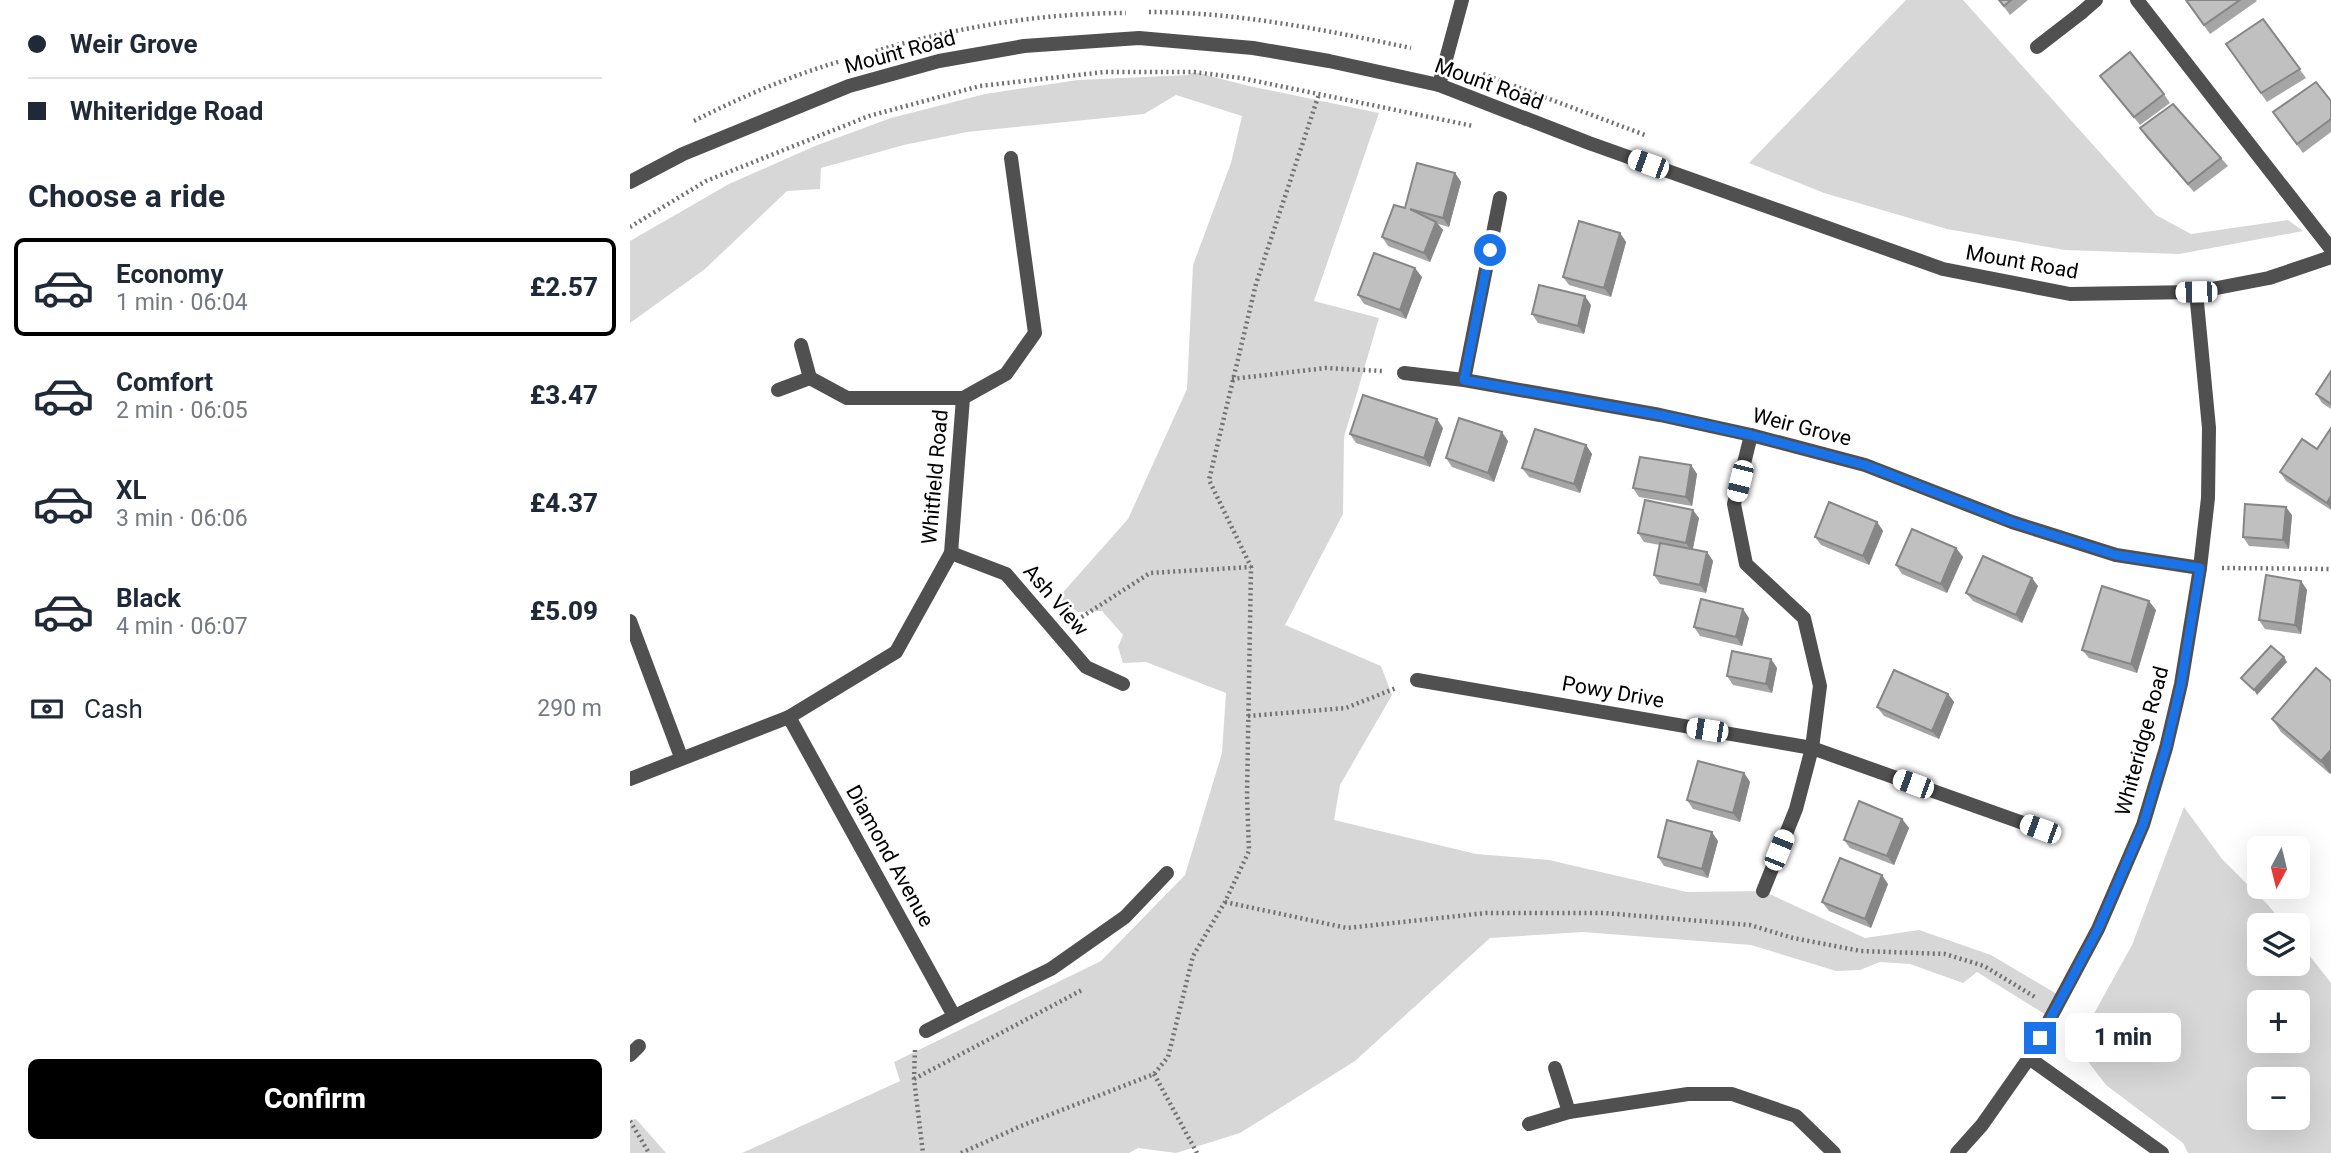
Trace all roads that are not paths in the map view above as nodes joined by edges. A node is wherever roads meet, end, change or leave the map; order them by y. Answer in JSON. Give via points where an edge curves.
{"nodes":[{"id":1,"x":1462,"y":0,"type":"edge"},
{"id":2,"x":2096,"y":0,"type":"edge"},
{"id":3,"x":2137,"y":0,"type":"edge"},
{"id":4,"x":2037,"y":47,"type":"dead end"},
{"id":5,"x":1439,"y":85,"type":"junction"},
{"id":6,"x":1011,"y":158,"type":"dead end"},
{"id":7,"x":630,"y":182,"type":"edge"},
{"id":8,"x":1500,"y":198,"type":"dead end"},
{"id":9,"x":2331,"y":249,"type":"edge"},
{"id":10,"x":2331,"y":257,"type":"edge"},
{"id":11,"x":2196,"y":292,"type":"junction"},
{"id":12,"x":801,"y":345,"type":"dead end"},
{"id":13,"x":1404,"y":373,"type":"road end"},
{"id":14,"x":810,"y":378,"type":"junction"},
{"id":15,"x":1464,"y":380,"type":"junction"},
{"id":16,"x":778,"y":390,"type":"dead end"},
{"id":17,"x":963,"y":398,"type":"junction"},
{"id":18,"x":1751,"y":435,"type":"junction"},
{"id":19,"x":951,"y":553,"type":"junction"},
{"id":20,"x":2200,"y":568,"type":"junction"},
{"id":21,"x":630,"y":621,"type":"edge"},
{"id":22,"x":1417,"y":680,"type":"road end"},
{"id":23,"x":1123,"y":684,"type":"dead end"},
{"id":24,"x":789,"y":717,"type":"junction"},
{"id":25,"x":1812,"y":748,"type":"junction"},
{"id":26,"x":681,"y":757,"type":"junction"},
{"id":27,"x":630,"y":779,"type":"edge"},
{"id":28,"x":2040,"y":829,"type":"dead end"},
{"id":29,"x":1167,"y":873,"type":"dead end"},
{"id":30,"x":1763,"y":891,"type":"dead end"},
{"id":31,"x":954,"y":1016,"type":"junction"},
{"id":32,"x":926,"y":1031,"type":"road end"},
{"id":33,"x":2029,"y":1058,"type":"junction"},
{"id":34,"x":1555,"y":1068,"type":"dead end"},
{"id":35,"x":1569,"y":1112,"type":"junction"},
{"id":36,"x":1529,"y":1124,"type":"dead end"},
{"id":37,"x":1834,"y":1153,"type":"edge"},
{"id":38,"x":1957,"y":1153,"type":"edge"},
{"id":39,"x":2162,"y":1153,"type":"edge"}],
"edges":[{"from":1,"to":5,"type":"street"},
{"from":2,"to":4,"type":"street"},
{"from":3,"to":9,"type":"street"},
{"from":5,"to":7,"type":"street","name":"Mount Road","via":[[1253,48],[1139,38],[1024,46],[939,61],[849,86],[683,154]]},
{"from":5,"to":11,"type":"street","name":"Mount Road","via":[[1943,269],[2070,294]]},
{"from":6,"to":17,"type":"street","name":"Whitfield Road","via":[[1035,333],[1006,374]]},
{"from":8,"to":15,"type":"street"},
{"from":10,"to":11,"type":"street","name":"Mount Road","via":[[2269,278]]},
{"from":11,"to":20,"type":"street","name":"Whiteridge Road","via":[[2209,428]]},
{"from":12,"to":14,"type":"street"},
{"from":13,"to":15,"type":"street","name":"Weir Grove"},
{"from":14,"to":16,"type":"street"},
{"from":14,"to":17,"type":"street","via":[[847,398]]},
{"from":15,"to":18,"type":"street","name":"Weir Grove"},
{"from":17,"to":19,"type":"street","name":"Whitfield Road"},
{"from":18,"to":20,"type":"street","name":"Weir Grove","via":[[1865,465],[2012,522],[2116,555]]},
{"from":18,"to":25,"type":"street","via":[[1734,504],[1736,516],[1746,564],[1804,618],[1820,686]]},
{"from":19,"to":23,"type":"street","name":"Ash View","via":[[1006,574],[1086,667]]},
{"from":19,"to":24,"type":"street","name":"Whitfield Road","via":[[896,652]]},
{"from":20,"to":33,"type":"street","name":"Whiteridge Road","via":[[2181,684],[2143,825],[2098,929]]},
{"from":21,"to":26,"type":"street"},
{"from":22,"to":25,"type":"street","name":"Powy Drive"},
{"from":24,"to":26,"type":"street","name":"Whitfield Road"},
{"from":24,"to":31,"type":"street","name":"Diamond Avenue"},
{"from":25,"to":28,"type":"street","name":"Powy Drive"},
{"from":25,"to":30,"type":"street","via":[[1796,809]]},
{"from":26,"to":27,"type":"street","name":"Whitfield Road"},
{"from":29,"to":31,"type":"street","via":[[1125,917],[1051,969]]},
{"from":31,"to":32,"type":"street"},
{"from":33,"to":38,"type":"street","name":"Whiteridge Road"},
{"from":33,"to":39,"type":"street"},
{"from":34,"to":35,"type":"street"},
{"from":35,"to":36,"type":"street"},
{"from":35,"to":37,"type":"street","via":[[1688,1094],[1732,1094],[1796,1116]]}]}
